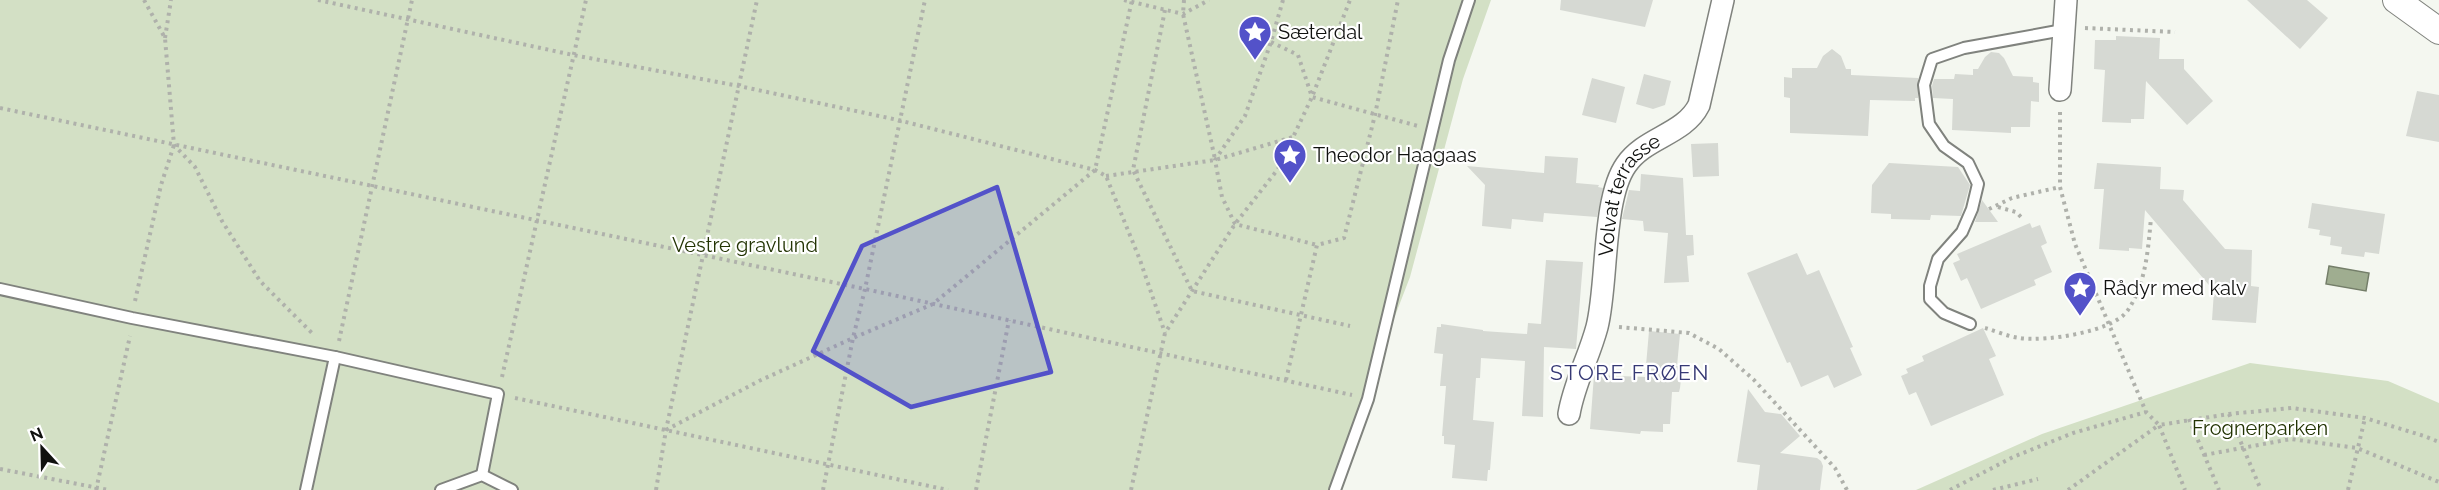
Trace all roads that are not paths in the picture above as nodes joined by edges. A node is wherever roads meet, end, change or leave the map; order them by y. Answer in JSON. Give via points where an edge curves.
{"nodes":[{"id":1,"x":1469,"y":0,"type":"edge"},
{"id":2,"x":1723,"y":0,"type":"edge"},
{"id":3,"x":2066,"y":0,"type":"edge"},
{"id":4,"x":2396,"y":0,"type":"edge"},
{"id":5,"x":2428,"y":18,"type":"edge"},
{"id":6,"x":2063,"y":28,"type":"junction"},
{"id":7,"x":2439,"y":31,"type":"edge"},
{"id":8,"x":2060,"y":90,"type":"road end"},
{"id":9,"x":0,"y":290,"type":"edge"},
{"id":10,"x":1970,"y":324,"type":"road end"},
{"id":11,"x":335,"y":357,"type":"junction"},
{"id":12,"x":1569,"y":414,"type":"dead end"},
{"id":13,"x":482,"y":475,"type":"junction"},
{"id":14,"x":306,"y":490,"type":"edge"},
{"id":15,"x":441,"y":490,"type":"edge"},
{"id":16,"x":512,"y":490,"type":"edge"},
{"id":17,"x":1335,"y":490,"type":"edge"}],
"edges":[{"from":1,"to":17,"type":"lane","via":[[1449,60],[1368,399]]},
{"from":2,"to":12,"type":"street","name":"Volvat terrasse","via":[[1694,116],[1639,152],[1626,164],[1620,177],[1597,325]]},
{"from":3,"to":6,"type":"street"},
{"from":4,"to":5,"type":"street"},
{"from":5,"to":7,"type":"street"},
{"from":6,"to":8,"type":"street"},
{"from":6,"to":10,"type":"lane","via":[[1964,48],[1932,59],[1924,85],[1929,124],[1944,146],[1968,163],[1978,184],[1962,231],[1938,259],[1930,299],[1944,313]]},
{"from":9,"to":11,"type":"lane"},
{"from":11,"to":13,"type":"lane","via":[[498,394]]},
{"from":11,"to":14,"type":"lane"},
{"from":13,"to":15,"type":"lane"},
{"from":13,"to":16,"type":"lane"}]}
